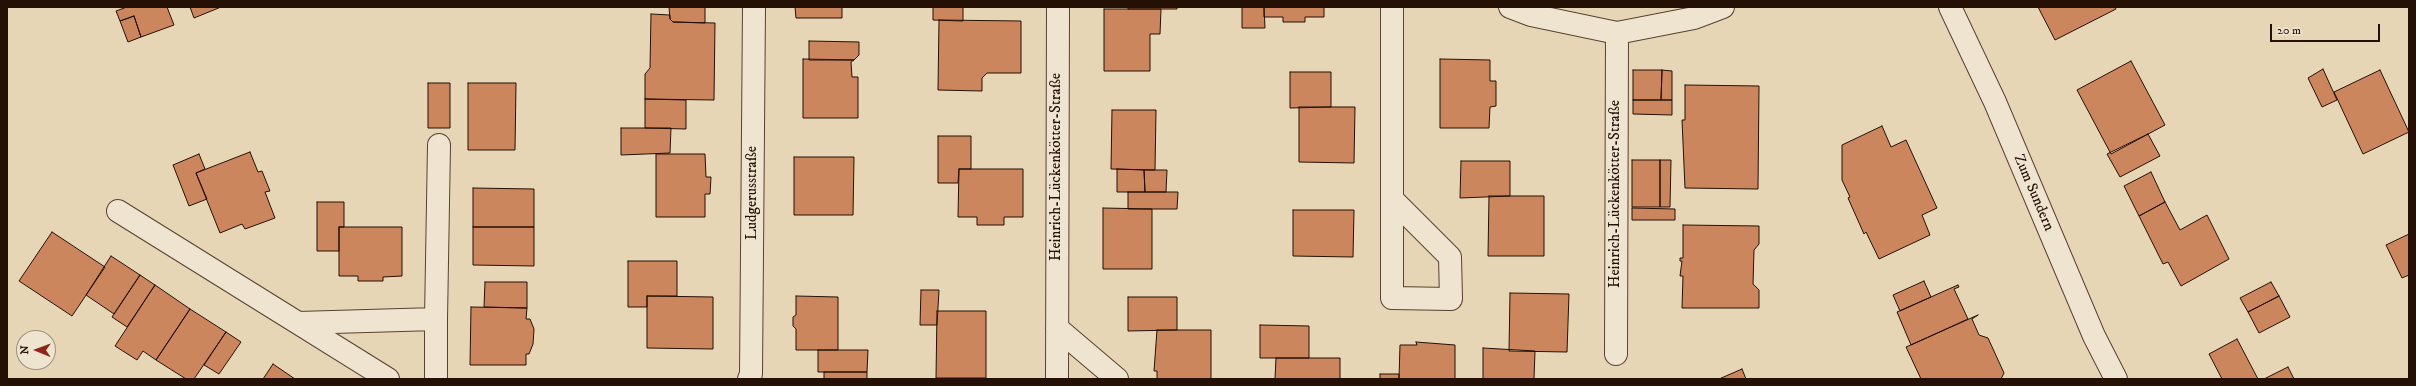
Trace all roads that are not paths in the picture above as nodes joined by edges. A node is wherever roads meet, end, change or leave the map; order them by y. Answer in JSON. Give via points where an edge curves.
{"nodes":[{"id":1,"x":754,"y":7,"type":"edge"},
{"id":2,"x":1058,"y":7,"type":"edge"},
{"id":3,"x":1392,"y":7,"type":"edge"},
{"id":4,"x":1510,"y":7,"type":"edge"},
{"id":5,"x":1723,"y":7,"type":"edge"},
{"id":6,"x":1950,"y":7,"type":"edge"},
{"id":7,"x":1617,"y":33,"type":"junction"},
{"id":8,"x":439,"y":145,"type":"dead end"},
{"id":9,"x":1392,"y":200,"type":"junction"},
{"id":10,"x":118,"y":211,"type":"dead end"},
{"id":11,"x":436,"y":319,"type":"junction"},
{"id":12,"x":298,"y":322,"type":"junction"},
{"id":13,"x":1057,"y":328,"type":"junction"},
{"id":14,"x":1616,"y":354,"type":"dead end"},
{"id":15,"x":388,"y":379,"type":"edge"},
{"id":16,"x":436,"y":379,"type":"edge"},
{"id":17,"x":749,"y":379,"type":"edge"},
{"id":18,"x":1057,"y":379,"type":"edge"},
{"id":19,"x":1117,"y":379,"type":"edge"},
{"id":20,"x":2116,"y":379,"type":"edge"}],
"edges":[{"from":1,"to":17,"type":"street","name":"Ludgerusstraße"},
{"from":2,"to":13,"type":"street","name":"Heinrich-Lückenkötter-Straße"},
{"from":3,"to":9,"type":"street"},
{"from":4,"to":7,"type":"street","via":[[1531,15]]},
{"from":5,"to":7,"type":"street","via":[[1694,18]]},
{"from":6,"to":20,"type":"street","name":"Zum Sundern","via":[[1995,102],[2094,336]]},
{"from":7,"to":14,"type":"street","name":"Heinrich-Lückenkötter-Straße"},
{"from":8,"to":11,"type":"street"},
{"from":9,"to":9,"type":"street","via":[[1392,298],[1451,299],[1450,257]]},
{"from":10,"to":12,"type":"street"},
{"from":11,"to":12,"type":"street"},
{"from":11,"to":16,"type":"street"},
{"from":12,"to":15,"type":"street"},
{"from":13,"to":18,"type":"street","name":"Heinrich-Lückenkötter-Straße"},
{"from":13,"to":19,"type":"street"}]}
